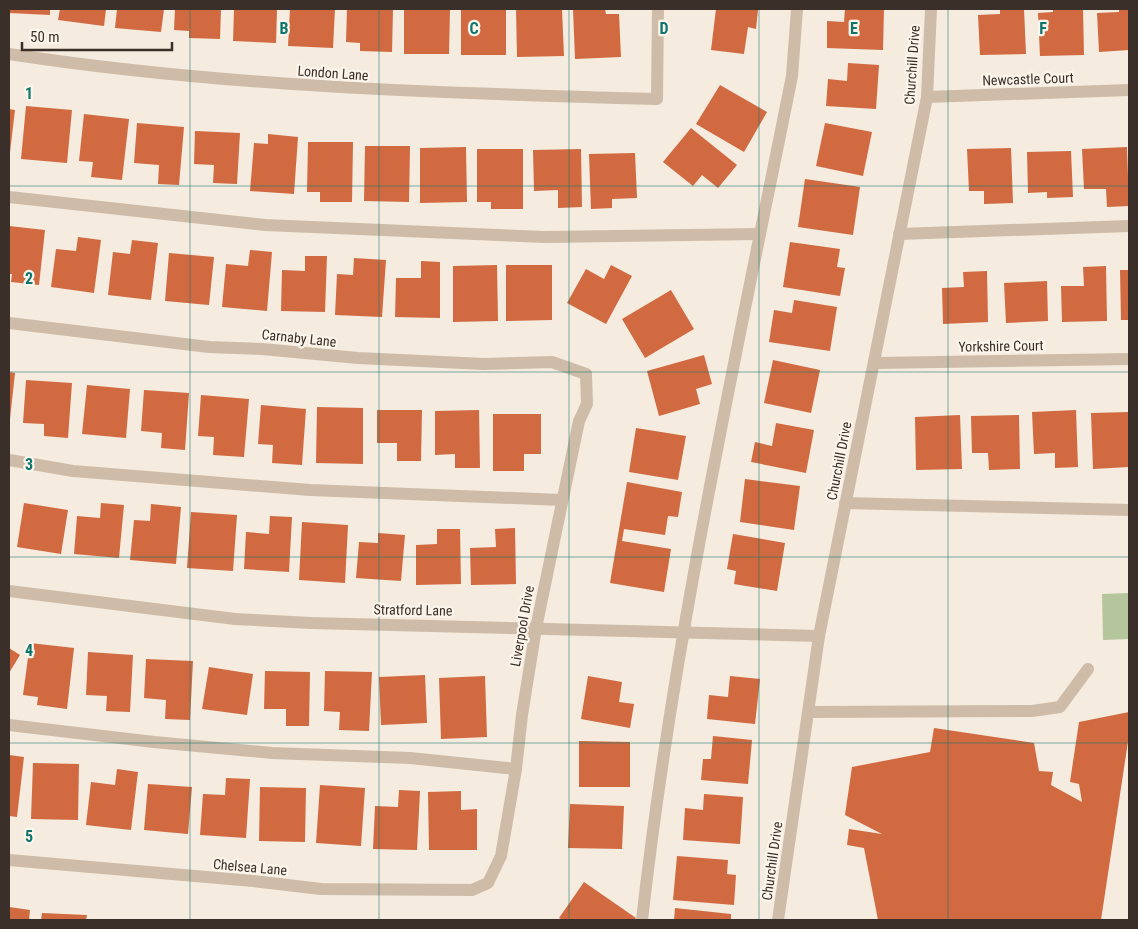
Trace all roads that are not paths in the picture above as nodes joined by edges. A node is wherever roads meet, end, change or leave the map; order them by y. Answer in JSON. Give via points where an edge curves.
{"nodes":[{"id":1,"x":658,"y":9,"type":"edge"},
{"id":2,"x":797,"y":9,"type":"edge"},
{"id":3,"x":931,"y":9,"type":"edge"},
{"id":4,"x":9,"y":54,"type":"edge"},
{"id":5,"x":1129,"y":90,"type":"edge"},
{"id":6,"x":927,"y":97,"type":"junction"},
{"id":7,"x":9,"y":197,"type":"edge"},
{"id":8,"x":1129,"y":226,"type":"edge"},
{"id":9,"x":760,"y":234,"type":"junction"},
{"id":10,"x":899,"y":234,"type":"junction"},
{"id":11,"x":9,"y":323,"type":"edge"},
{"id":12,"x":1129,"y":359,"type":"edge"},
{"id":13,"x":874,"y":363,"type":"junction"},
{"id":14,"x":586,"y":374,"type":"joint"},
{"id":15,"x":9,"y":460,"type":"edge"},
{"id":16,"x":562,"y":500,"type":"junction"},
{"id":17,"x":845,"y":503,"type":"junction"},
{"id":18,"x":1129,"y":510,"type":"edge"},
{"id":19,"x":9,"y":592,"type":"edge"},
{"id":20,"x":536,"y":628,"type":"junction"},
{"id":21,"x":683,"y":633,"type":"junction"},
{"id":22,"x":819,"y":636,"type":"junction"},
{"id":23,"x":1088,"y":669,"type":"dead end"},
{"id":24,"x":808,"y":712,"type":"junction"},
{"id":25,"x":9,"y":725,"type":"edge"},
{"id":26,"x":516,"y":770,"type":"junction"},
{"id":27,"x":9,"y":860,"type":"edge"},
{"id":28,"x":488,"y":883,"type":"joint"},
{"id":29,"x":642,"y":920,"type":"edge"},
{"id":30,"x":778,"y":920,"type":"edge"}],
"edges":[{"from":1,"to":4,"type":"street","name":"London Lane","via":[[657,98],[318,87],[172,76]]},
{"from":2,"to":9,"type":"street","via":[[792,76]]},
{"from":3,"to":6,"type":"street","name":"Churchill Drive"},
{"from":5,"to":6,"type":"street","name":"Newcastle Court"},
{"from":6,"to":10,"type":"street","name":"Churchill Drive"},
{"from":7,"to":9,"type":"street","via":[[302,226],[545,237]]},
{"from":8,"to":10,"type":"street"},
{"from":9,"to":21,"type":"street"},
{"from":10,"to":13,"type":"street","name":"Churchill Drive"},
{"from":11,"to":14,"type":"street","name":"Carnaby Lane","via":[[209,347],[262,348],[358,358],[484,364],[552,362]]},
{"from":12,"to":13,"type":"street","name":"Yorkshire Court"},
{"from":13,"to":17,"type":"street","name":"Churchill Drive"},
{"from":14,"to":16,"type":"street","name":"Liverpool Drive","via":[[587,404],[579,421]]},
{"from":15,"to":16,"type":"street","via":[[73,471],[310,490]]},
{"from":16,"to":20,"type":"street","name":"Liverpool Drive"},
{"from":17,"to":18,"type":"street"},
{"from":17,"to":22,"type":"street","name":"Churchill Drive"},
{"from":19,"to":20,"type":"street","name":"Stratford Lane","via":[[236,619]]},
{"from":20,"to":21,"type":"street","name":"Stratford Lane"},
{"from":20,"to":26,"type":"street","name":"Liverpool Drive"},
{"from":21,"to":22,"type":"street","name":"Stratford Lane"},
{"from":21,"to":29,"type":"street","via":[[652,825]]},
{"from":22,"to":24,"type":"street","name":"Churchill Drive"},
{"from":23,"to":24,"type":"street","via":[[1060,707],[1032,711]]},
{"from":24,"to":30,"type":"street","name":"Churchill Drive"},
{"from":25,"to":26,"type":"street","via":[[272,753],[410,758]]},
{"from":26,"to":28,"type":"street","name":"Liverpool Drive","via":[[501,856]]},
{"from":27,"to":28,"type":"street","name":"Chelsea Lane","via":[[320,889],[472,890]]}]}
